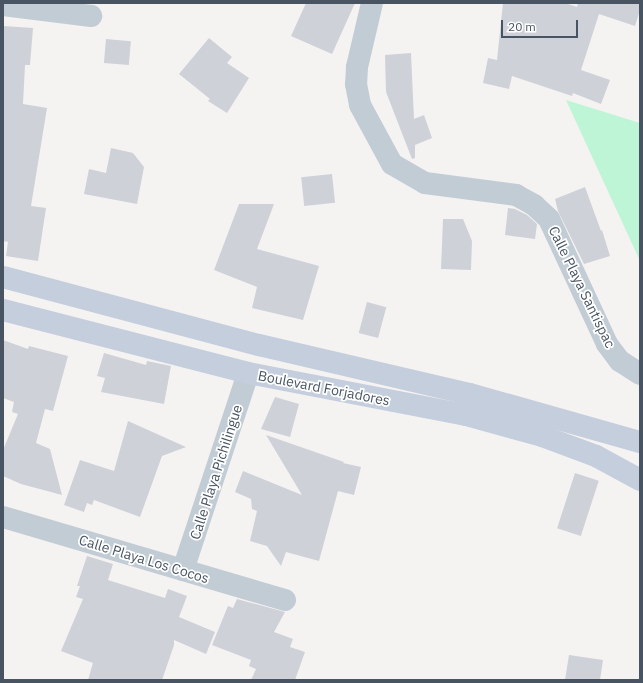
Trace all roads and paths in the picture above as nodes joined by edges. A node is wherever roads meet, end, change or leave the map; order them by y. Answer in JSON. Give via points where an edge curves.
{"nodes":[{"id":1,"x":372,"y":3,"type":"edge"},
{"id":2,"x":3,"y":4,"type":"edge"},
{"id":3,"x":91,"y":16,"type":"dead end"},
{"id":4,"x":3,"y":277,"type":"edge"},
{"id":5,"x":3,"y":310,"type":"edge"},
{"id":6,"x":248,"y":373,"type":"junction"},
{"id":7,"x":640,"y":374,"type":"edge"},
{"id":8,"x":640,"y":442,"type":"edge"},
{"id":9,"x":640,"y":480,"type":"edge"},
{"id":10,"x":3,"y":517,"type":"edge"},
{"id":11,"x":183,"y":570,"type":"junction"},
{"id":12,"x":285,"y":600,"type":"dead end"}],
"edges":[{"from":1,"to":7,"type":"street","name":"Calle Playa Santispac","via":[[357,67],[356,84],[360,105],[392,164],[424,183],[516,195],[534,205],[549,219],[607,344],[620,361]]},
{"from":2,"to":3,"type":"street"},
{"from":4,"to":8,"type":"main road","name":"Boulevard Forjadores","via":[[259,345],[470,394]]},
{"from":5,"to":6,"type":"main road","name":"Boulevard Forjadores"},
{"from":6,"to":9,"type":"main road","name":"Boulevard Forjadores","via":[[489,421],[542,436],[596,456]]},
{"from":6,"to":11,"type":"street","name":"Calle Playa Pichilingue"},
{"from":10,"to":11,"type":"street","name":"Calle Playa Los Cocos"},
{"from":11,"to":12,"type":"street","name":"Calle Playa Los Cocos"}]}
